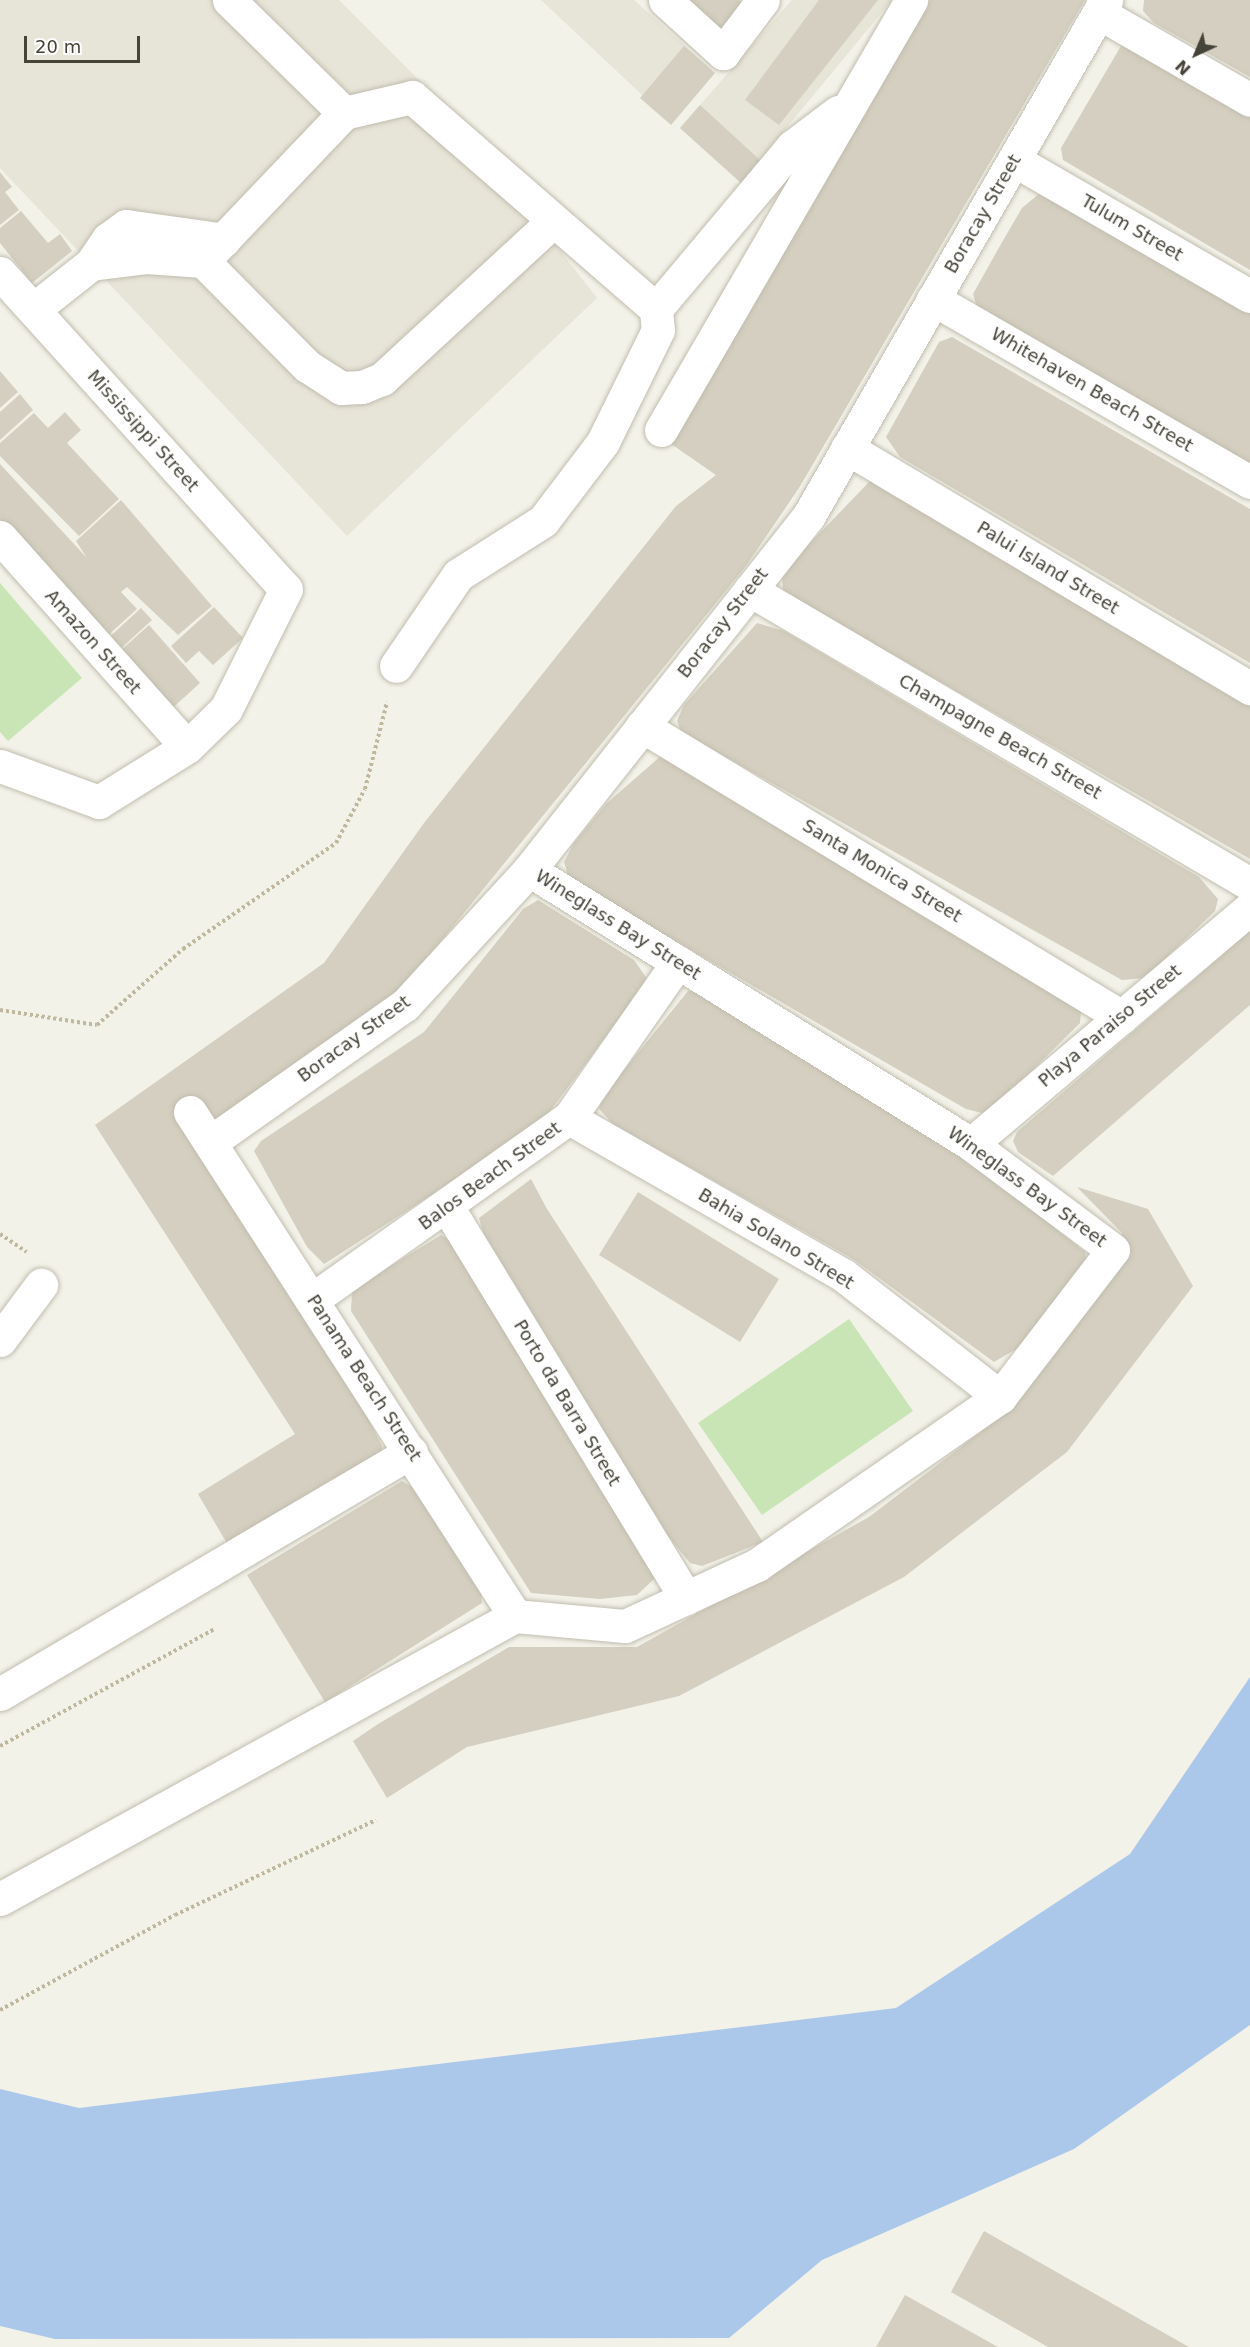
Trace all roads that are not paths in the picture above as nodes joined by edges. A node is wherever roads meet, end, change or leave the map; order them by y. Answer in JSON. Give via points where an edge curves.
{"nodes":[{"id":1,"x":229,"y":0,"type":"edge"},
{"id":2,"x":665,"y":0,"type":"edge"},
{"id":3,"x":763,"y":0,"type":"edge"},
{"id":4,"x":911,"y":0,"type":"edge"},
{"id":5,"x":1103,"y":6,"type":"edge"},
{"id":6,"x":1250,"y":100,"type":"edge"},
{"id":7,"x":851,"y":102,"type":"junction"},
{"id":8,"x":344,"y":112,"type":"junction"},
{"id":9,"x":1014,"y":160,"type":"junction"},
{"id":10,"x":552,"y":222,"type":"junction"},
{"id":11,"x":214,"y":250,"type":"junction"},
{"id":12,"x":0,"y":273,"type":"edge"},
{"id":13,"x":1250,"y":296,"type":"edge"},
{"id":14,"x":933,"y":299,"type":"junction"},
{"id":15,"x":34,"y":309,"type":"junction"},
{"id":16,"x":656,"y":309,"type":"junction"},
{"id":17,"x":661,"y":430,"type":"dead end"},
{"id":18,"x":847,"y":448,"type":"junction"},
{"id":19,"x":1250,"y":482,"type":"edge"},
{"id":20,"x":0,"y":537,"type":"edge"},
{"id":21,"x":750,"y":590,"type":"junction"},
{"id":22,"x":396,"y":666,"type":"road end"},
{"id":23,"x":1250,"y":688,"type":"edge"},
{"id":24,"x":642,"y":726,"type":"junction"},
{"id":25,"x":187,"y":747,"type":"junction"},
{"id":26,"x":0,"y":766,"type":"edge"},
{"id":27,"x":529,"y":870,"type":"junction"},
{"id":28,"x":1250,"y":884,"type":"edge"},
{"id":29,"x":1250,"y":908,"type":"edge"},
{"id":30,"x":678,"y":962,"type":"junction"},
{"id":31,"x":1122,"y":1017,"type":"junction"},
{"id":32,"x":190,"y":1112,"type":"dead end"},
{"id":33,"x":569,"y":1118,"type":"junction"},
{"id":34,"x":212,"y":1141,"type":"junction"},
{"id":35,"x":971,"y":1144,"type":"junction"},
{"id":36,"x":448,"y":1208,"type":"junction"},
{"id":37,"x":40,"y":1285,"type":"dead end"},
{"id":38,"x":313,"y":1299,"type":"junction"},
{"id":39,"x":0,"y":1340,"type":"edge"},
{"id":40,"x":1000,"y":1397,"type":"junction"},
{"id":41,"x":411,"y":1452,"type":"junction"},
{"id":42,"x":686,"y":1598,"type":"junction"},
{"id":43,"x":515,"y":1616,"type":"junction"},
{"id":44,"x":0,"y":1694,"type":"edge"},
{"id":45,"x":0,"y":1899,"type":"edge"}],
"edges":[{"from":1,"to":8,"type":"street"},
{"from":2,"to":3,"type":"street","via":[[723,53]]},
{"from":4,"to":7,"type":"street"},
{"from":5,"to":6,"type":"street"},
{"from":5,"to":9,"type":"street","name":"Boracay Street"},
{"from":7,"to":16,"type":"street","via":[[792,147]]},
{"from":7,"to":17,"type":"street"},
{"from":8,"to":10,"type":"street","via":[[412,97]]},
{"from":8,"to":11,"type":"street"},
{"from":9,"to":13,"type":"street","name":"Tulum Street"},
{"from":9,"to":14,"type":"street","name":"Boracay Street"},
{"from":10,"to":11,"type":"street","via":[[382,379],[362,387],[340,388],[307,366]]},
{"from":10,"to":16,"type":"street"},
{"from":11,"to":15,"type":"street","via":[[126,226],[108,239],[91,264]]},
{"from":12,"to":15,"type":"street","name":"Mississippi Street"},
{"from":14,"to":18,"type":"street","name":"Boracay Street"},
{"from":14,"to":19,"type":"street","name":"Whitehaven Beach Street"},
{"from":15,"to":25,"type":"street","name":"Mississippi Street","via":[[286,589],[226,709]]},
{"from":16,"to":22,"type":"street","via":[[658,330],[603,442],[543,521],[458,575]]},
{"from":18,"to":21,"type":"street","name":"Boracay Street","via":[[808,517]]},
{"from":18,"to":23,"type":"street","name":"Palui Island Street"},
{"from":20,"to":25,"type":"street","name":"Amazon Street"},
{"from":21,"to":24,"type":"street","name":"Boracay Street"},
{"from":21,"to":28,"type":"street","name":"Champagne Beach Street"},
{"from":24,"to":27,"type":"street","name":"Boracay Street"},
{"from":24,"to":31,"type":"street","name":"Santa Monica Street"},
{"from":25,"to":26,"type":"street","via":[[99,802]]},
{"from":27,"to":30,"type":"street","name":"Wineglass Bay Street"},
{"from":27,"to":34,"type":"street","name":"Boracay Street","via":[[405,1005]]},
{"from":29,"to":31,"type":"street","name":"Playa Paraiso Street"},
{"from":30,"to":33,"type":"street","name":"Balos Beach Street"},
{"from":30,"to":35,"type":"street","name":"Wineglass Bay Street"},
{"from":31,"to":35,"type":"street","name":"Playa Paraiso Street"},
{"from":32,"to":34,"type":"street","name":"Panama Beach Street"},
{"from":33,"to":36,"type":"street","name":"Balos Beach Street"},
{"from":33,"to":40,"type":"street","name":"Bahia Solano Street","via":[[843,1275]]},
{"from":34,"to":38,"type":"street","name":"Panama Beach Street"},
{"from":35,"to":40,"type":"street","name":"Wineglass Bay Street","via":[[1113,1250]]},
{"from":36,"to":38,"type":"street","name":"Balos Beach Street"},
{"from":36,"to":42,"type":"street","name":"Porto da Barra Street"},
{"from":37,"to":39,"type":"street"},
{"from":38,"to":41,"type":"street","name":"Panama Beach Street"},
{"from":40,"to":42,"type":"street","name":"Wineglass Bay Street","via":[[758,1564]]},
{"from":41,"to":43,"type":"street","name":"Panama Beach Street"},
{"from":41,"to":44,"type":"street"},
{"from":42,"to":43,"type":"street","name":"Wineglass Bay Street","via":[[625,1626]]},
{"from":43,"to":45,"type":"street"}]}
